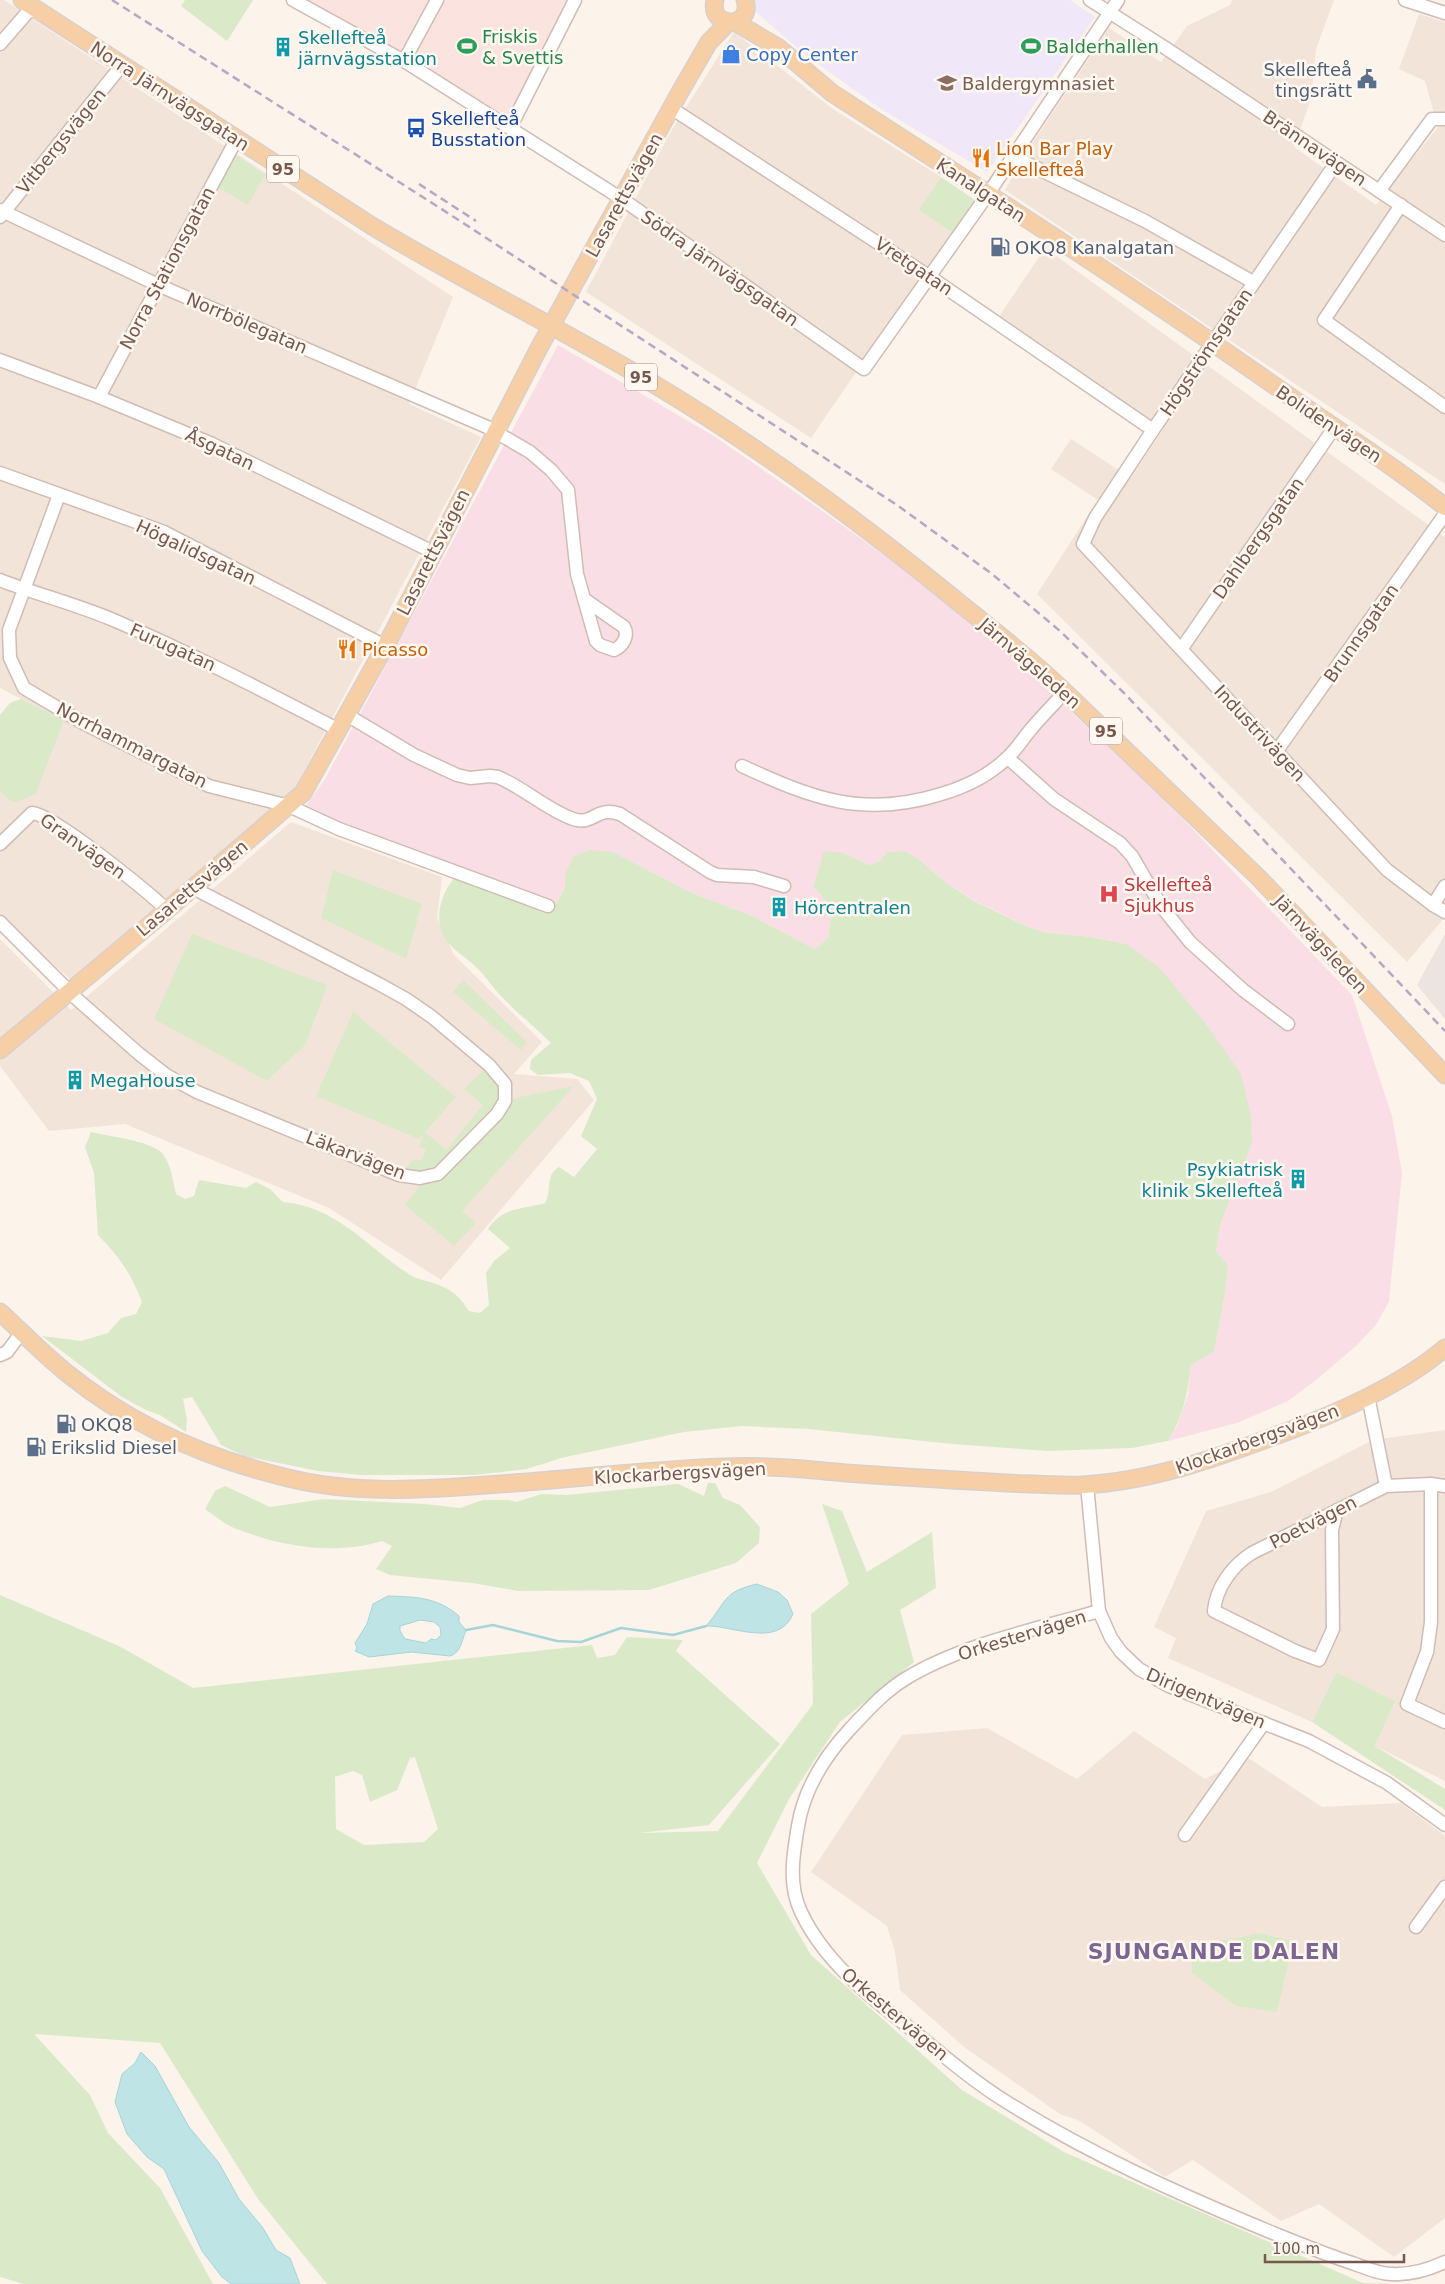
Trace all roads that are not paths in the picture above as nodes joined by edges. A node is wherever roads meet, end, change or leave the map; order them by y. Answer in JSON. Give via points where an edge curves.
{"nodes":[{"id":1,"x":437,"y":0,"type":"edge"},
{"id":2,"x":575,"y":0,"type":"edge"},
{"id":3,"x":1090,"y":0,"type":"edge"},
{"id":4,"x":1118,"y":0,"type":"edge"},
{"id":5,"x":1405,"y":0,"type":"edge"},
{"id":6,"x":300,"y":1,"type":"edge"},
{"id":7,"x":747,"y":3,"type":"edge"},
{"id":8,"x":28,"y":4,"type":"edge"},
{"id":9,"x":720,"y":10,"type":"edge"},
{"id":10,"x":1109,"y":12,"type":"junction"},
{"id":11,"x":1445,"y":13,"type":"edge"},
{"id":12,"x":0,"y":44,"type":"edge"},
{"id":13,"x":779,"y":48,"type":"junction"},
{"id":14,"x":404,"y":61,"type":"junction"},
{"id":15,"x":122,"y":65,"type":"junction"},
{"id":16,"x":671,"y":108,"type":"junction"},
{"id":17,"x":1445,"y":118,"type":"edge"},
{"id":18,"x":510,"y":128,"type":"junction"},
{"id":19,"x":236,"y":140,"type":"junction"},
{"id":20,"x":1012,"y":156,"type":"junction"},
{"id":21,"x":1336,"y":163,"type":"junction"},
{"id":22,"x":1379,"y":191,"type":"junction"},
{"id":23,"x":988,"y":194,"type":"junction"},
{"id":24,"x":622,"y":199,"type":"junction"},
{"id":25,"x":1401,"y":205,"type":"junction"},
{"id":26,"x":1,"y":213,"type":"edge"},
{"id":27,"x":1445,"y":235,"type":"edge"},
{"id":28,"x":930,"y":277,"type":"junction"},
{"id":29,"x":1253,"y":282,"type":"junction"},
{"id":30,"x":158,"y":285,"type":"junction"},
{"id":31,"x":552,"y":327,"type":"junction"},
{"id":32,"x":1212,"y":343,"type":"junction"},
{"id":33,"x":0,"y":360,"type":"edge"},
{"id":34,"x":99,"y":397,"type":"junction"},
{"id":35,"x":1445,"y":407,"type":"edge"},
{"id":36,"x":1334,"y":428,"type":"junction"},
{"id":37,"x":1153,"y":430,"type":"junction"},
{"id":38,"x":496,"y":431,"type":"junction"},
{"id":39,"x":0,"y":473,"type":"edge"},
{"id":40,"x":59,"y":495,"type":"junction"},
{"id":41,"x":1445,"y":506,"type":"edge"},
{"id":42,"x":1445,"y":514,"type":"edge"},
{"id":43,"x":1083,"y":544,"type":"joint"},
{"id":44,"x":433,"y":552,"type":"junction"},
{"id":45,"x":0,"y":580,"type":"edge"},
{"id":46,"x":25,"y":589,"type":"junction"},
{"id":47,"x":584,"y":599,"type":"dead end"},
{"id":48,"x":385,"y":646,"type":"junction"},
{"id":49,"x":1182,"y":648,"type":"junction"},
{"id":50,"x":1065,"y":692,"type":"junction"},
{"id":51,"x":348,"y":715,"type":"junction"},
{"id":52,"x":339,"y":730,"type":"junction"},
{"id":53,"x":1276,"y":752,"type":"junction"},
{"id":54,"x":1008,"y":758,"type":"junction"},
{"id":55,"x":742,"y":766,"type":"dead end"},
{"id":56,"x":290,"y":806,"type":"junction"},
{"id":57,"x":0,"y":844,"type":"edge"},
{"id":58,"x":784,"y":886,"type":"dead end"},
{"id":59,"x":1445,"y":886,"type":"edge"},
{"id":60,"x":193,"y":888,"type":"junction"},
{"id":61,"x":1433,"y":905,"type":"junction"},
{"id":62,"x":548,"y":906,"type":"dead end"},
{"id":63,"x":167,"y":910,"type":"junction"},
{"id":64,"x":1445,"y":912,"type":"edge"},
{"id":65,"x":0,"y":922,"type":"edge"},
{"id":66,"x":69,"y":990,"type":"junction"},
{"id":67,"x":1288,"y":1024,"type":"dead end"},
{"id":68,"x":0,"y":1050,"type":"edge"},
{"id":69,"x":1445,"y":1075,"type":"edge"},
{"id":70,"x":0,"y":1312,"type":"edge"},
{"id":71,"x":22,"y":1332,"type":"junction"},
{"id":72,"x":1445,"y":1335,"type":"edge"},
{"id":73,"x":1445,"y":1348,"type":"edge"},
{"id":74,"x":1445,"y":1352,"type":"edge"},
{"id":75,"x":0,"y":1355,"type":"edge"},
{"id":76,"x":1424,"y":1366,"type":"junction"},
{"id":77,"x":1392,"y":1382,"type":"junction"},
{"id":78,"x":1368,"y":1396,"type":"junction"},
{"id":79,"x":1431,"y":1484,"type":"junction"},
{"id":80,"x":1087,"y":1485,"type":"junction"},
{"id":81,"x":1386,"y":1486,"type":"junction"},
{"id":82,"x":1445,"y":1486,"type":"edge"},
{"id":83,"x":1337,"y":1510,"type":"junction"},
{"id":84,"x":1099,"y":1611,"type":"junction"},
{"id":85,"x":1445,"y":1722,"type":"edge"},
{"id":86,"x":1264,"y":1723,"type":"junction"},
{"id":87,"x":1445,"y":1826,"type":"edge"},
{"id":88,"x":1185,"y":1835,"type":"dead end"},
{"id":89,"x":1445,"y":1888,"type":"edge"},
{"id":90,"x":1416,"y":1927,"type":"dead end"},
{"id":91,"x":1445,"y":2262,"type":"edge"}],
"edges":[{"from":1,"to":14,"type":"street"},
{"from":2,"to":18,"type":"street"},
{"from":3,"to":10,"type":"street","name":"Brännavägen"},
{"from":4,"to":10,"type":"street"},
{"from":5,"to":11,"type":"street"},
{"from":6,"to":14,"type":"street","name":"Södra Järnvägsgatan"},
{"from":7,"to":9,"type":"main road","name":"Lasarettsvägen","via":[[743,17]]},
{"from":7,"to":13,"type":"main road","name":"Kanalgatan"},
{"from":8,"to":12,"type":"street","via":[[26,14]]},
{"from":8,"to":15,"type":"main road","name":"Norra Järnvägsgatan","number":"95"},
{"from":9,"to":13,"type":"main road","name":"Kanalgatan"},
{"from":9,"to":16,"type":"main road","name":"Lasarettsvägen","via":[[709,42]]},
{"from":10,"to":20,"type":"street"},
{"from":10,"to":21,"type":"street","name":"Brännavägen"},
{"from":13,"to":23,"type":"main road","name":"Kanalgatan","via":[[832,93]]},
{"from":14,"to":18,"type":"street","name":"Södra Järnvägsgatan"},
{"from":15,"to":19,"type":"main road","name":"Norra Järnvägsgatan","number":"95"},
{"from":15,"to":26,"type":"street","name":"Vitbergsvägen"},
{"from":16,"to":24,"type":"main road","name":"Lasarettsvägen"},
{"from":16,"to":28,"type":"street","name":"Vretgatan"},
{"from":17,"to":22,"type":"street","via":[[1432,119]]},
{"from":18,"to":24,"type":"street","name":"Södra Järnvägsgatan"},
{"from":19,"to":30,"type":"street","name":"Norra Stationsgatan"},
{"from":19,"to":31,"type":"main road","name":"Norra Järnvägsgatan","number":"95","via":[[420,255]]},
{"from":20,"to":23,"type":"street"},
{"from":20,"to":29,"type":"street","via":[[1145,221]]},
{"from":21,"to":22,"type":"street","name":"Brännavägen"},
{"from":21,"to":29,"type":"street","name":"Högströmsgatan"},
{"from":22,"to":25,"type":"street","name":"Brännavägen"},
{"from":23,"to":28,"type":"street"},
{"from":23,"to":32,"type":"main road","name":"Kanalgatan"},
{"from":24,"to":28,"type":"street","name":"Södra Järnvägsgatan","via":[[864,369]]},
{"from":24,"to":31,"type":"main road","name":"Lasarettsvägen"},
{"from":25,"to":27,"type":"street","name":"Brännavägen"},
{"from":25,"to":35,"type":"street","via":[[1324,320]]},
{"from":26,"to":30,"type":"street","name":"Norrbölegatan"},
{"from":28,"to":37,"type":"street","name":"Vretgatan"},
{"from":29,"to":32,"type":"street","name":"Högströmsgatan"},
{"from":30,"to":34,"type":"street","name":"Norra Stationsgatan"},
{"from":30,"to":38,"type":"street","name":"Norrbölegatan"},
{"from":31,"to":38,"type":"main road","name":"Lasarettsvägen"},
{"from":31,"to":50,"type":"main road","name":"Järnvägsleden","number":"95","via":[[657,386],[787,472],[890,547]]},
{"from":32,"to":36,"type":"main road","name":"Bolidenvägen"},
{"from":32,"to":37,"type":"street","name":"Högströmsgatan"},
{"from":33,"to":34,"type":"street","name":"Åsgatan"},
{"from":34,"to":44,"type":"street","name":"Åsgatan","via":[[210,443]]},
{"from":36,"to":41,"type":"main road","name":"Bolidenvägen"},
{"from":36,"to":49,"type":"street","name":"Dahlbergsgatan"},
{"from":37,"to":43,"type":"street","name":"Högströmsgatan","via":[[1095,518]]},
{"from":38,"to":44,"type":"main road","name":"Lasarettsvägen"},
{"from":38,"to":47,"type":"street","name":"Norrbölegatan","via":[[530,452],[568,490],[577,574]]},
{"from":39,"to":40,"type":"street","name":"Högalidsgatan"},
{"from":40,"to":46,"type":"street","name":"Norrhammargatan"},
{"from":40,"to":48,"type":"street","name":"Högalidsgatan","via":[[164,532]]},
{"from":42,"to":53,"type":"street","name":"Brunnsgatan"},
{"from":43,"to":49,"type":"street","name":"Industrivägen"},
{"from":44,"to":48,"type":"main road","name":"Lasarettsvägen"},
{"from":45,"to":46,"type":"street","name":"Furugatan"},
{"from":46,"to":52,"type":"street","name":"Furugatan","via":[[165,642]]},
{"from":46,"to":56,"type":"street","name":"Norrhammargatan","via":[[9,630],[10,658],[24,688],[85,724],[209,786]]},
{"from":48,"to":51,"type":"main road","name":"Lasarettsvägen"},
{"from":49,"to":53,"type":"street","name":"Industrivägen"},
{"from":50,"to":54,"type":"street"},
{"from":50,"to":69,"type":"main road","name":"Järnvägsleden","number":"95","via":[[1259,878]]},
{"from":51,"to":52,"type":"main road","name":"Lasarettsvägen"},
{"from":51,"to":58,"type":"street","via":[[414,755],[457,775],[498,777],[574,819],[590,820],[601,812],[610,811],[620,814],[710,872],[754,876]]},
{"from":52,"to":56,"type":"main road","name":"Lasarettsvägen","via":[[303,792]]},
{"from":53,"to":61,"type":"street","name":"Industrivägen","via":[[1387,870]]},
{"from":54,"to":55,"type":"street","via":[[962,788],[899,805],[870,806],[809,794]]},
{"from":54,"to":67,"type":"street","via":[[1054,799],[1120,843],[1132,856],[1161,906],[1190,942],[1243,990]]},
{"from":56,"to":60,"type":"main road","name":"Lasarettsvägen"},
{"from":56,"to":62,"type":"street","name":"Norrhammargatan","via":[[339,829]]},
{"from":57,"to":63,"type":"street","name":"Granvägen","via":[[32,813],[39,813],[75,837]]},
{"from":59,"to":61,"type":"street"},
{"from":60,"to":63,"type":"main road","name":"Lasarettsvägen"},
{"from":60,"to":66,"type":"street","name":"Läkarvägen","via":[[406,998],[432,1017],[489,1065],[505,1084],[506,1101],[497,1114],[438,1174],[420,1178],[399,1175],[197,1092],[166,1075]]},
{"from":61,"to":64,"type":"street","name":"Industrivägen"},
{"from":63,"to":66,"type":"main road","name":"Lasarettsvägen"},
{"from":65,"to":66,"type":"street"},
{"from":66,"to":68,"type":"main road","name":"Lasarettsvägen"},
{"from":70,"to":71,"type":"main road","name":"Klockarbergsvägen"},
{"from":71,"to":75,"type":"street","via":[[7,1352]]},
{"from":71,"to":80,"type":"main road","name":"Klockarbergsvägen","via":[[66,1373],[137,1421],[229,1462],[293,1479],[364,1489],[443,1489],[650,1470],[737,1466]]},
{"from":72,"to":77,"type":"main road","name":"Klockarbergsvägen"},
{"from":73,"to":76,"type":"main road","name":"Klockarbergsvägen"},
{"from":74,"to":76,"type":"main road"},
{"from":76,"to":77,"type":"main road","name":"Klockarbergsvägen"},
{"from":77,"to":78,"type":"main road","name":"Klockarbergsvägen"},
{"from":78,"to":80,"type":"main road","name":"Klockarbergsvägen","via":[[1324,1418],[1210,1460],[1159,1473]]},
{"from":78,"to":81,"type":"street"},
{"from":79,"to":81,"type":"street","name":"Poetvägen"},
{"from":79,"to":82,"type":"street","name":"Poetvägen"},
{"from":79,"to":85,"type":"street","via":[[1431,1622],[1427,1652],[1407,1704]]},
{"from":80,"to":84,"type":"street","name":"Dirigentvägen"},
{"from":81,"to":83,"type":"street","name":"Poetvägen"},
{"from":83,"to":83,"type":"street","name":"Poetvägen","via":[[1237,1562],[1221,1589],[1214,1611],[1318,1660],[1333,1630],[1332,1530]]},
{"from":84,"to":86,"type":"street","name":"Dirigentvägen","via":[[1111,1638],[1139,1669],[1170,1686]]},
{"from":84,"to":91,"type":"street","name":"Orkestervägen","via":[[1027,1631],[931,1665],[903,1680],[872,1705],[830,1751],[800,1812],[791,1868],[800,1910],[829,1957],[896,2018],[1003,2100],[1080,2144],[1205,2204],[1362,2267],[1387,2274],[1405,2274]]},
{"from":86,"to":87,"type":"street","name":"Dirigentvägen","via":[[1309,1741],[1387,1783]]},
{"from":86,"to":88,"type":"street"},
{"from":89,"to":90,"type":"street"}]}
